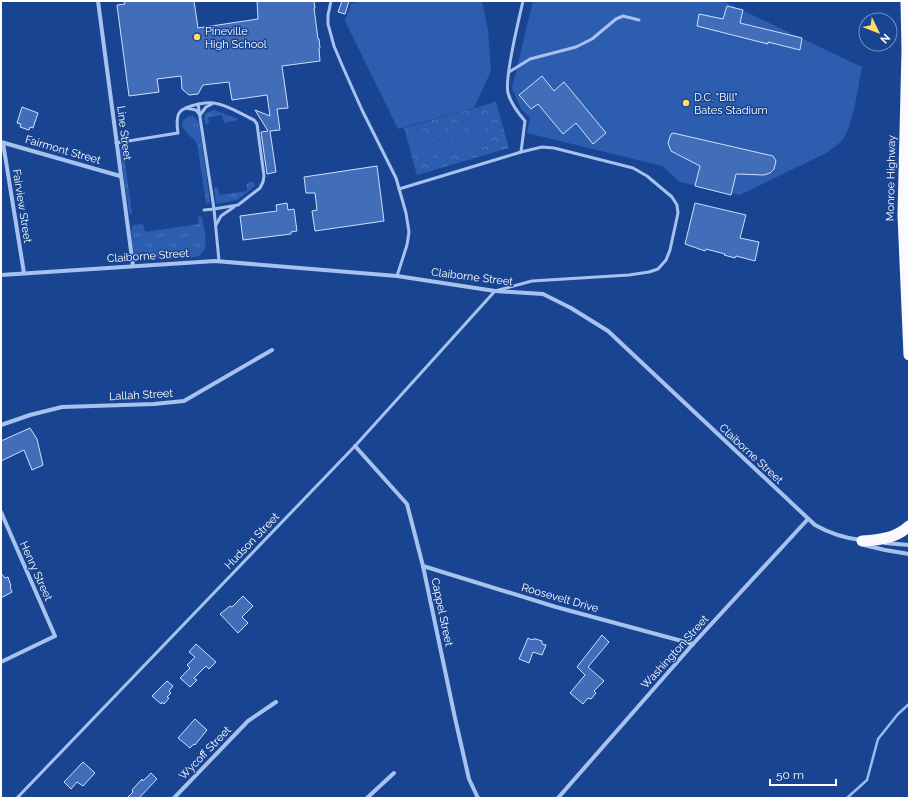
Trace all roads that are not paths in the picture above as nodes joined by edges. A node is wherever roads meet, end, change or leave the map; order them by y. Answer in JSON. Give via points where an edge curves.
{"nodes":[{"id":1,"x":98,"y":1,"type":"edge"},
{"id":2,"x":331,"y":1,"type":"edge"},
{"id":3,"x":523,"y":1,"type":"edge"},
{"id":4,"x":906,"y":1,"type":"edge"},
{"id":5,"x":639,"y":20,"type":"dead end"},
{"id":6,"x":508,"y":72,"type":"junction"},
{"id":7,"x":214,"y":103,"type":"junction"},
{"id":8,"x":198,"y":104,"type":"junction"},
{"id":9,"x":185,"y":108,"type":"junction"},
{"id":10,"x":200,"y":115,"type":"junction"},
{"id":11,"x":2,"y":143,"type":"edge"},
{"id":12,"x":116,"y":143,"type":"junction"},
{"id":13,"x":521,"y":152,"type":"junction"},
{"id":14,"x":120,"y":176,"type":"junction"},
{"id":15,"x":399,"y":189,"type":"junction"},
{"id":16,"x":238,"y":205,"type":"junction"},
{"id":17,"x":214,"y":209,"type":"junction"},
{"id":18,"x":204,"y":210,"type":"dead end"},
{"id":19,"x":215,"y":227,"type":"junction"},
{"id":20,"x":218,"y":262,"type":"junction"},
{"id":21,"x":133,"y":266,"type":"junction"},
{"id":22,"x":24,"y":273,"type":"junction"},
{"id":23,"x":1,"y":275,"type":"edge"},
{"id":24,"x":397,"y":276,"type":"junction"},
{"id":25,"x":495,"y":291,"type":"junction"},
{"id":26,"x":272,"y":350,"type":"dead end"},
{"id":27,"x":909,"y":355,"type":"edge"},
{"id":28,"x":1,"y":425,"type":"edge"},
{"id":29,"x":355,"y":446,"type":"junction"},
{"id":30,"x":1,"y":512,"type":"edge"},
{"id":31,"x":808,"y":519,"type":"junction"},
{"id":32,"x":909,"y":526,"type":"edge"},
{"id":33,"x":858,"y":540,"type":"junction"},
{"id":34,"x":909,"y":545,"type":"edge"},
{"id":35,"x":909,"y":554,"type":"edge"},
{"id":36,"x":423,"y":566,"type":"junction"},
{"id":37,"x":693,"y":644,"type":"junction"},
{"id":38,"x":1,"y":662,"type":"edge"},
{"id":39,"x":276,"y":702,"type":"dead end"},
{"id":40,"x":394,"y":773,"type":"dead end"},
{"id":41,"x":18,"y":798,"type":"edge"},
{"id":42,"x":174,"y":798,"type":"edge"},
{"id":43,"x":367,"y":798,"type":"edge"},
{"id":44,"x":478,"y":798,"type":"edge"},
{"id":45,"x":558,"y":798,"type":"edge"}],
"edges":[{"from":1,"to":12,"type":"street","name":"Line Street"},
{"from":2,"to":15,"type":"lane","via":[[328,24],[334,46]]},
{"from":3,"to":6,"type":"lane"},
{"from":4,"to":27,"type":"highway","name":"Monroe Highway","via":[[903,215]]},
{"from":5,"to":6,"type":"lane","via":[[623,16],[592,39],[576,47],[530,59]]},
{"from":6,"to":13,"type":"lane","via":[[507,92],[525,121]]},
{"from":7,"to":8,"type":"lane"},
{"from":7,"to":10,"type":"lane","via":[[206,107]]},
{"from":7,"to":16,"type":"lane","via":[[258,124],[263,182],[260,188]]},
{"from":8,"to":9,"type":"lane"},
{"from":8,"to":10,"type":"lane"},
{"from":9,"to":10,"type":"lane","via":[[196,110]]},
{"from":9,"to":12,"type":"lane","via":[[181,110],[176,121],[178,133]]},
{"from":10,"to":17,"type":"lane"},
{"from":11,"to":14,"type":"street","name":"Fairmont Street"},
{"from":11,"to":22,"type":"street","name":"Fairview Street"},
{"from":12,"to":14,"type":"street","name":"Line Street"},
{"from":13,"to":15,"type":"lane"},
{"from":13,"to":25,"type":"lane","via":[[542,147],[554,148],[633,168],[647,176],[672,198],[677,205],[678,213],[666,260],[649,272],[532,281]]},
{"from":14,"to":21,"type":"street","name":"Line Street"},
{"from":15,"to":24,"type":"lane","via":[[409,232]]},
{"from":16,"to":17,"type":"lane"},
{"from":16,"to":19,"type":"lane","via":[[221,216]]},
{"from":17,"to":18,"type":"lane"},
{"from":17,"to":19,"type":"lane"},
{"from":19,"to":20,"type":"lane"},
{"from":20,"to":21,"type":"street","name":"Claiborne Street"},
{"from":20,"to":24,"type":"street","name":"Claiborne Street"},
{"from":21,"to":22,"type":"street","name":"Claiborne Street"},
{"from":22,"to":23,"type":"street","name":"Claiborne Street"},
{"from":24,"to":25,"type":"street","name":"Claiborne Street"},
{"from":25,"to":29,"type":"lane","name":"Hudson Street"},
{"from":25,"to":31,"type":"street","name":"Claiborne Street","via":[[543,294],[608,331]]},
{"from":26,"to":28,"type":"street","name":"Lallah Street","via":[[184,401],[62,407]]},
{"from":29,"to":36,"type":"street","name":"Cappel Street","via":[[407,504]]},
{"from":29,"to":41,"type":"lane","name":"Hudson Street"},
{"from":30,"to":38,"type":"street","name":"Henry Street","via":[[55,636]]},
{"from":31,"to":33,"type":"street","name":"Claiborne Street","via":[[823,530]]},
{"from":31,"to":37,"type":"street","name":"Washington Street"},
{"from":32,"to":33,"type":"highway","via":[[887,538]]},
{"from":33,"to":34,"type":"street","name":"Claiborne Street"},
{"from":33,"to":35,"type":"street","name":"Claiborne Street","via":[[877,549]]},
{"from":36,"to":37,"type":"street","name":"Roosevelt Drive","via":[[556,607]]},
{"from":36,"to":44,"type":"street","name":"Cappel Street","via":[[469,779]]},
{"from":37,"to":45,"type":"street","name":"Washington Street"},
{"from":39,"to":42,"type":"street","name":"Wycoff Street","via":[[248,721]]},
{"from":40,"to":43,"type":"street"}]}
